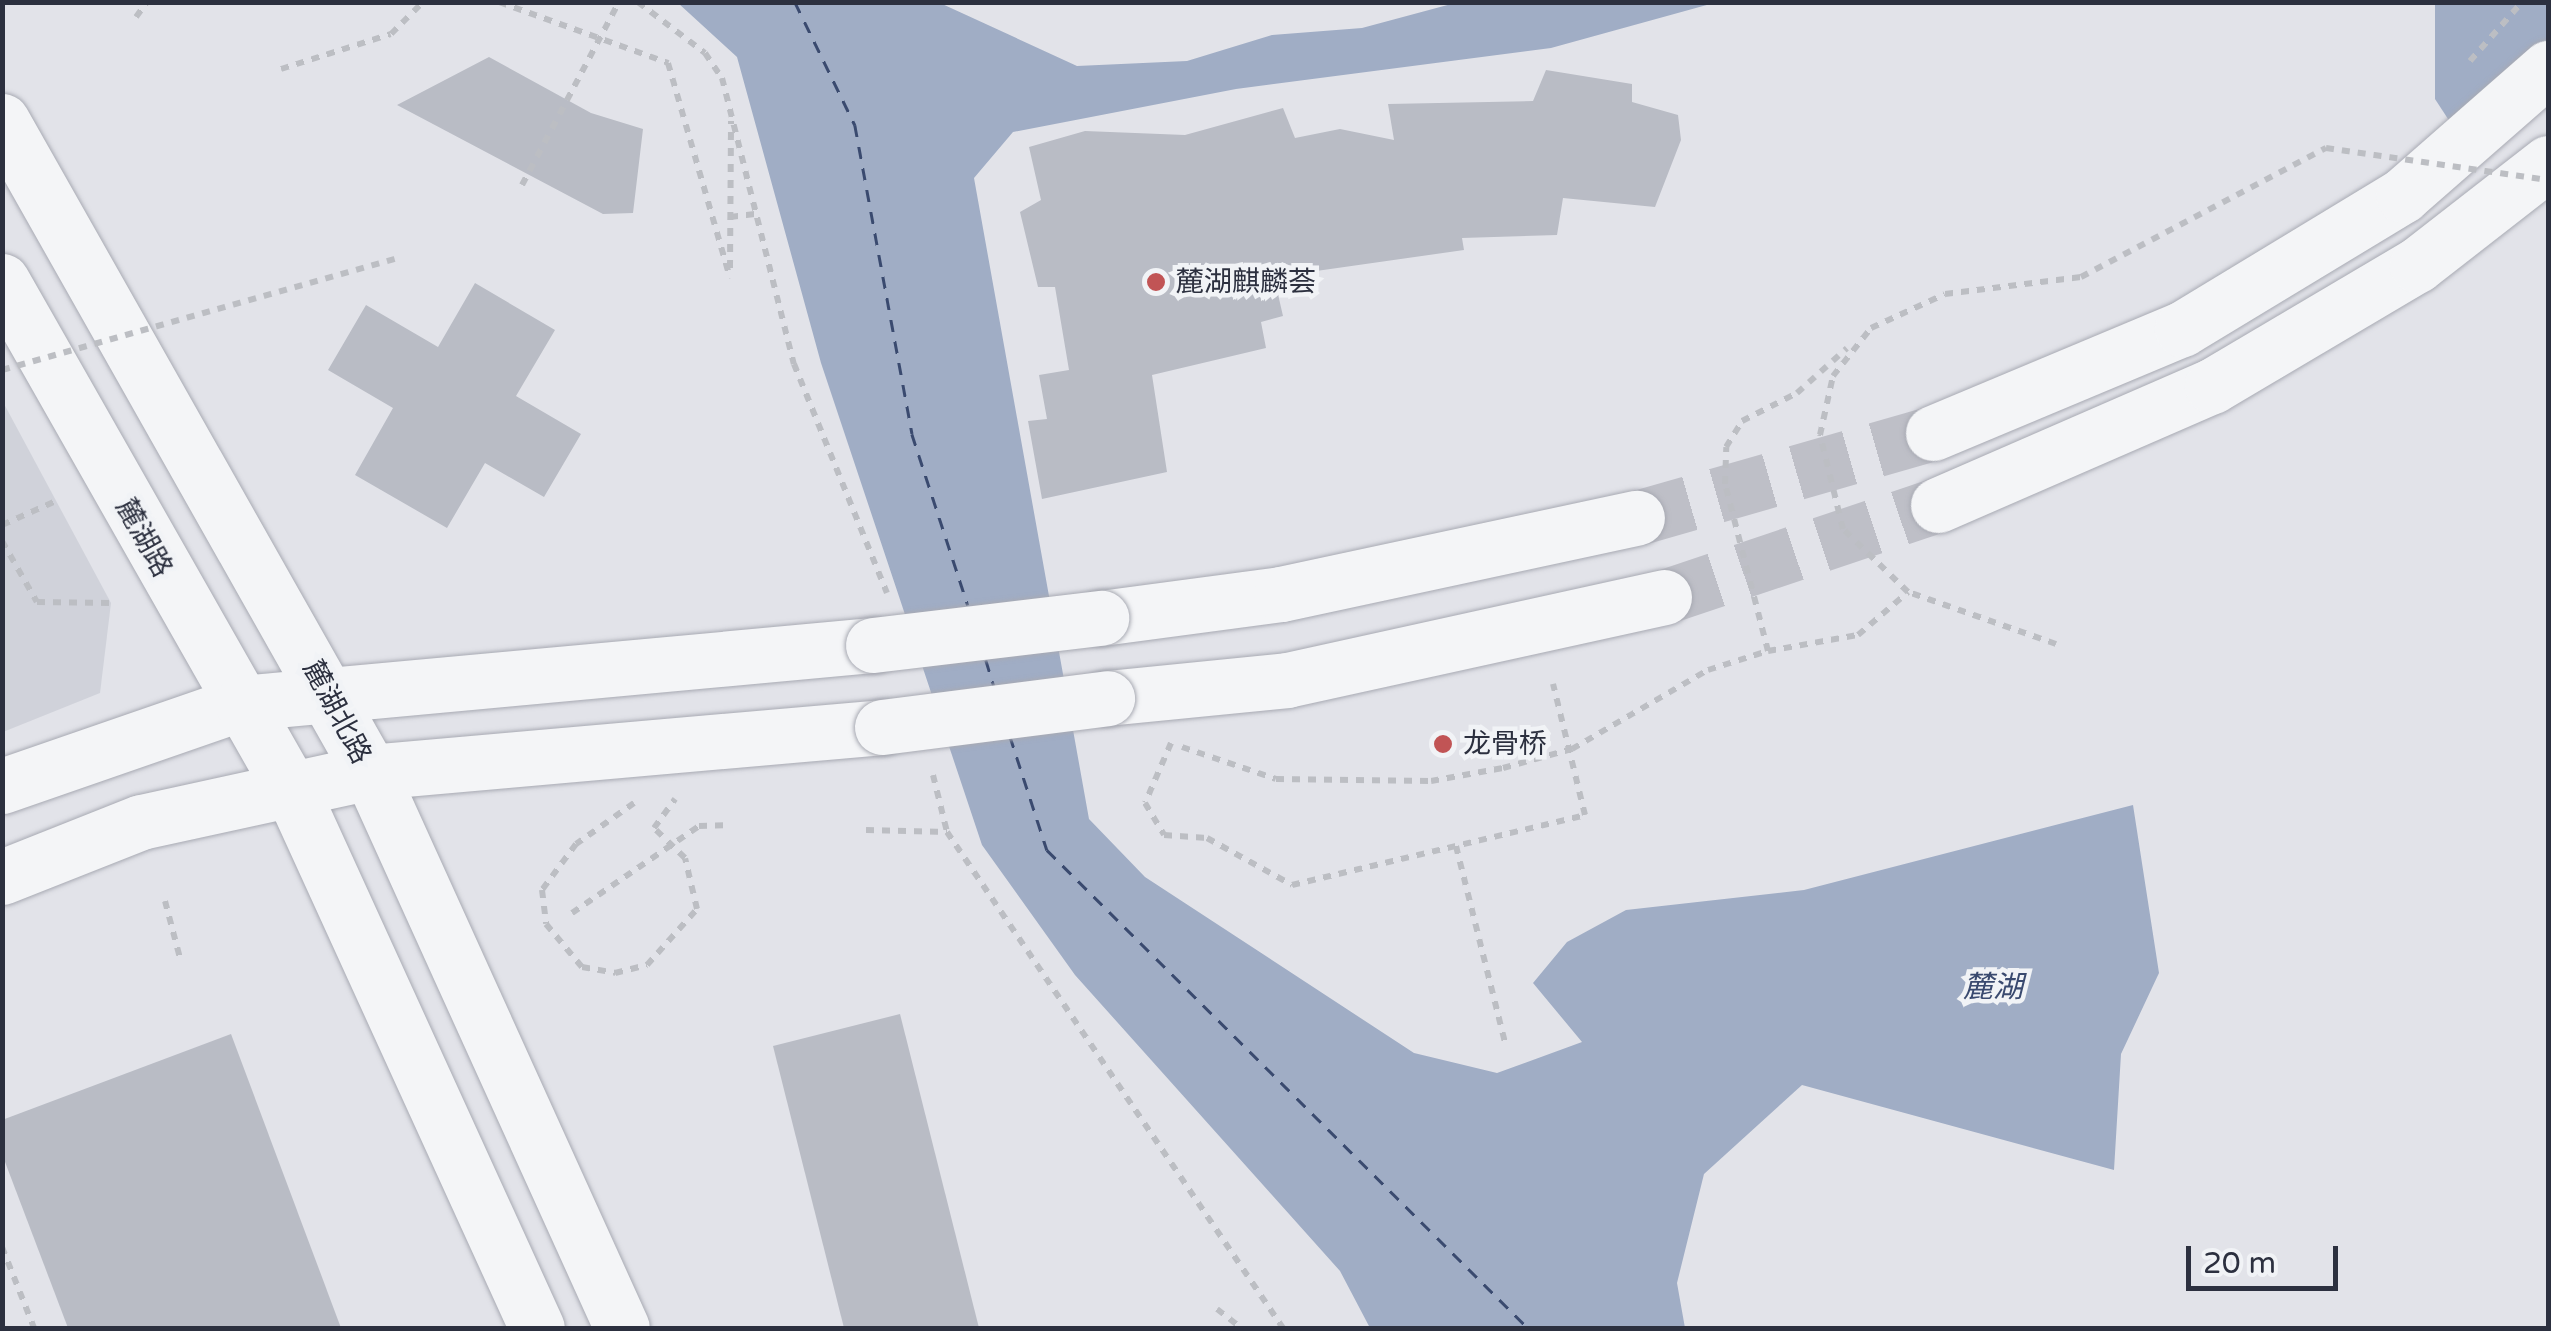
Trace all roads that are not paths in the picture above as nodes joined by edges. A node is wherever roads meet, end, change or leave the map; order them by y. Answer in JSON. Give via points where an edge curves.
{"nodes":[{"id":1,"x":2548,"y":68,"type":"edge"},
{"id":2,"x":2,"y":121,"type":"edge"},
{"id":3,"x":2548,"y":163,"type":"edge"},
{"id":4,"x":2,"y":281,"type":"edge"},
{"id":5,"x":2126,"y":356,"type":"junction"},
{"id":6,"x":2150,"y":417,"type":"junction"},
{"id":7,"x":1934,"y":433,"type":"tunnel mouth"},
{"id":8,"x":1938,"y":504,"type":"tunnel mouth"},
{"id":9,"x":1637,"y":518,"type":"tunnel mouth"},
{"id":10,"x":1664,"y":597,"type":"tunnel mouth"},
{"id":11,"x":327,"y":690,"type":"junction"},
{"id":12,"x":242,"y":702,"type":"junction"},
{"id":13,"x":370,"y":772,"type":"junction"},
{"id":14,"x":2,"y":786,"type":"edge"},
{"id":15,"x":292,"y":791,"type":"junction"},
{"id":16,"x":2,"y":877,"type":"edge"},
{"id":17,"x":537,"y":1328,"type":"edge"},
{"id":18,"x":622,"y":1328,"type":"edge"}],
"edges":[{"from":1,"to":5,"type":"street","via":[[2402,195]]},
{"from":2,"to":11,"type":"street","name":"麓湖北路"},
{"from":3,"to":6,"type":"street","via":[[2417,265]]},
{"from":4,"to":12,"type":"street","name":"麓湖路"},
{"from":5,"to":6,"type":"street"},
{"from":5,"to":7,"type":"street"},
{"from":6,"to":8,"type":"street"},
{"from":9,"to":11,"type":"street","bridge":true,"via":[[1281,594],[1102,618],[873,645]]},
{"from":10,"to":13,"type":"street","bridge":true,"via":[[1287,680],[882,727]]},
{"from":11,"to":12,"type":"street"},
{"from":11,"to":13,"type":"street","name":"麓湖北路"},
{"from":12,"to":14,"type":"street"},
{"from":12,"to":15,"type":"street","name":"麓湖路"},
{"from":13,"to":15,"type":"street"},
{"from":13,"to":18,"type":"street","name":"麓湖北路"},
{"from":15,"to":16,"type":"street","via":[[141,822]]},
{"from":15,"to":17,"type":"street","name":"麓湖路"}]}
